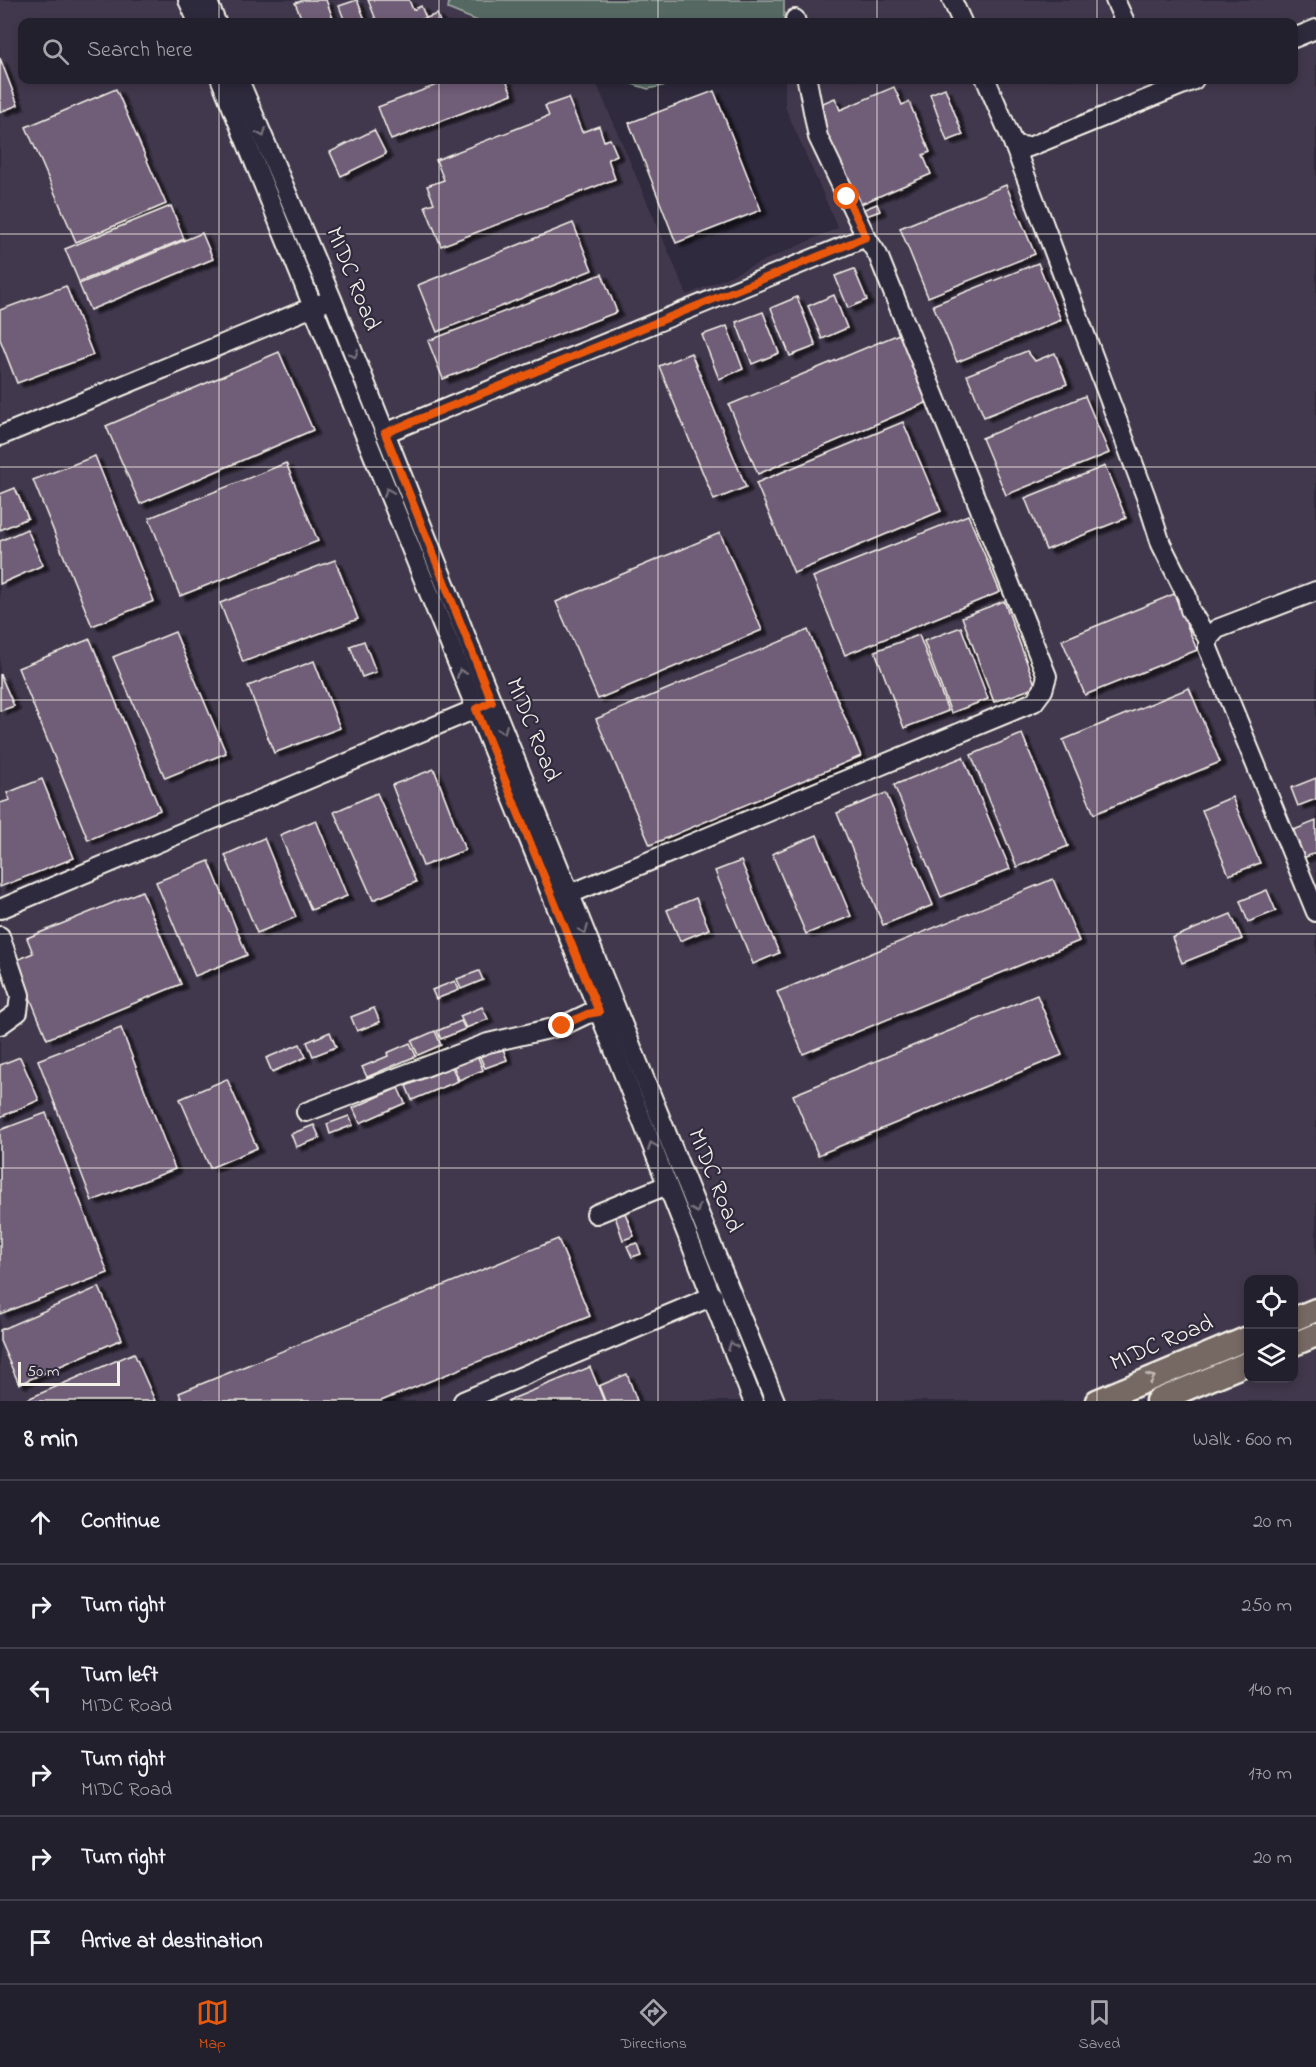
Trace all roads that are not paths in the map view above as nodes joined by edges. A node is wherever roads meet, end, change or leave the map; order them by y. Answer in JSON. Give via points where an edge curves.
{"nodes":[{"id":1,"x":188,"y":0,"type":"edge"},
{"id":2,"x":207,"y":0,"type":"edge"},
{"id":3,"x":952,"y":0,"type":"edge"},
{"id":4,"x":1115,"y":0,"type":"edge"},
{"id":5,"x":196,"y":18,"type":"edge"},
{"id":6,"x":214,"y":18,"type":"edge"},
{"id":7,"x":960,"y":18,"type":"edge"},
{"id":8,"x":1123,"y":18,"type":"edge"},
{"id":9,"x":1316,"y":29,"type":"edge"},
{"id":10,"x":1298,"y":36,"type":"edge"},
{"id":11,"x":223,"y":84,"type":"edge"},
{"id":12,"x":242,"y":84,"type":"edge"},
{"id":13,"x":808,"y":84,"type":"edge"},
{"id":14,"x":988,"y":84,"type":"edge"},
{"id":15,"x":1171,"y":84,"type":"edge"},
{"id":16,"x":1153,"y":87,"type":"edge"},
{"id":17,"x":1014,"y":145,"type":"junction"},
{"id":18,"x":866,"y":237,"type":"junction"},
{"id":19,"x":332,"y":299,"type":"junction"},
{"id":20,"x":314,"y":307,"type":"junction"},
{"id":21,"x":2,"y":431,"type":"edge"},
{"id":22,"x":385,"y":433,"type":"junction"},
{"id":23,"x":1316,"y":591,"type":"edge"},
{"id":24,"x":1208,"y":639,"type":"junction"},
{"id":25,"x":484,"y":706,"type":"junction"},
{"id":26,"x":570,"y":894,"type":"junction"},
{"id":27,"x":0,"y":909,"type":"edge"},
{"id":28,"x":1316,"y":912,"type":"edge"},
{"id":29,"x":0,"y":936,"type":"edge"},
{"id":30,"x":599,"y":1012,"type":"junction"},
{"id":31,"x":0,"y":1025,"type":"edge"},
{"id":32,"x":306,"y":1112,"type":"dead end"},
{"id":33,"x":667,"y":1185,"type":"junction"},
{"id":34,"x":596,"y":1214,"type":"dead end"},
{"id":35,"x":713,"y":1296,"type":"junction"},
{"id":36,"x":1316,"y":1310,"type":"edge"},
{"id":37,"x":1298,"y":1317,"type":"edge"},
{"id":38,"x":1316,"y":1335,"type":"edge"},
{"id":39,"x":1244,"y":1340,"type":"edge"},
{"id":40,"x":1298,"y":1342,"type":"edge"},
{"id":41,"x":1244,"y":1365,"type":"edge"},
{"id":42,"x":1104,"y":1400,"type":"edge"},
{"id":43,"x":463,"y":1401,"type":"edge"},
{"id":44,"x":753,"y":1401,"type":"edge"},
{"id":45,"x":775,"y":1401,"type":"edge"},
{"id":46,"x":1157,"y":1401,"type":"edge"}],
"edges":[{"from":1,"to":5,"type":"street"},
{"from":2,"to":6,"type":"street"},
{"from":3,"to":7,"type":"street"},
{"from":4,"to":8,"type":"street"},
{"from":9,"to":10,"type":"street"},
{"from":11,"to":20,"type":"street","name":"MIDC Road"},
{"from":12,"to":19,"type":"street","name":"MIDC Road","one_way":true},
{"from":13,"to":18,"type":"street","via":[[818,137]]},
{"from":14,"to":17,"type":"street"},
{"from":15,"to":16,"type":"street"},
{"from":16,"to":17,"type":"street","via":[[1029,147]]},
{"from":17,"to":24,"type":"street","via":[[1161,544],[1190,610]]},
{"from":18,"to":22,"type":"street"},
{"from":18,"to":26,"type":"street","via":[[878,255],[1047,676],[1042,690],[1034,702]]},
{"from":19,"to":20,"type":"street"},
{"from":19,"to":22,"type":"street","name":"MIDC Road","one_way":true},
{"from":20,"to":21,"type":"street"},
{"from":25,"to":20,"type":"street","name":"MIDC Road","one_way":true},
{"from":22,"to":25,"type":"street","name":"MIDC Road"},
{"from":23,"to":24,"type":"street","via":[[1217,629]]},
{"from":24,"to":28,"type":"street","via":[[1208,648]]},
{"from":25,"to":26,"type":"street","name":"MIDC Road","one_way":true},
{"from":25,"to":27,"type":"street"},
{"from":25,"to":30,"type":"street","name":"MIDC Road"},
{"from":26,"to":45,"type":"street","name":"MIDC Road","one_way":true},
{"from":29,"to":31,"type":"street","via":[[20,996],[18,1012]]},
{"from":30,"to":32,"type":"street","via":[[562,1026],[488,1043]]},
{"from":33,"to":30,"type":"street","name":"MIDC Road","one_way":true},
{"from":33,"to":34,"type":"street"},
{"from":33,"to":35,"type":"street","name":"MIDC Road"},
{"from":35,"to":43,"type":"street"},
{"from":44,"to":35,"type":"street","name":"MIDC Road","one_way":true},
{"from":36,"to":37,"type":"main road"},
{"from":38,"to":40,"type":"main road"},
{"from":42,"to":39,"type":"main road","name":"MIDC Road","one_way":true},
{"from":41,"to":46,"type":"main road"}]}
